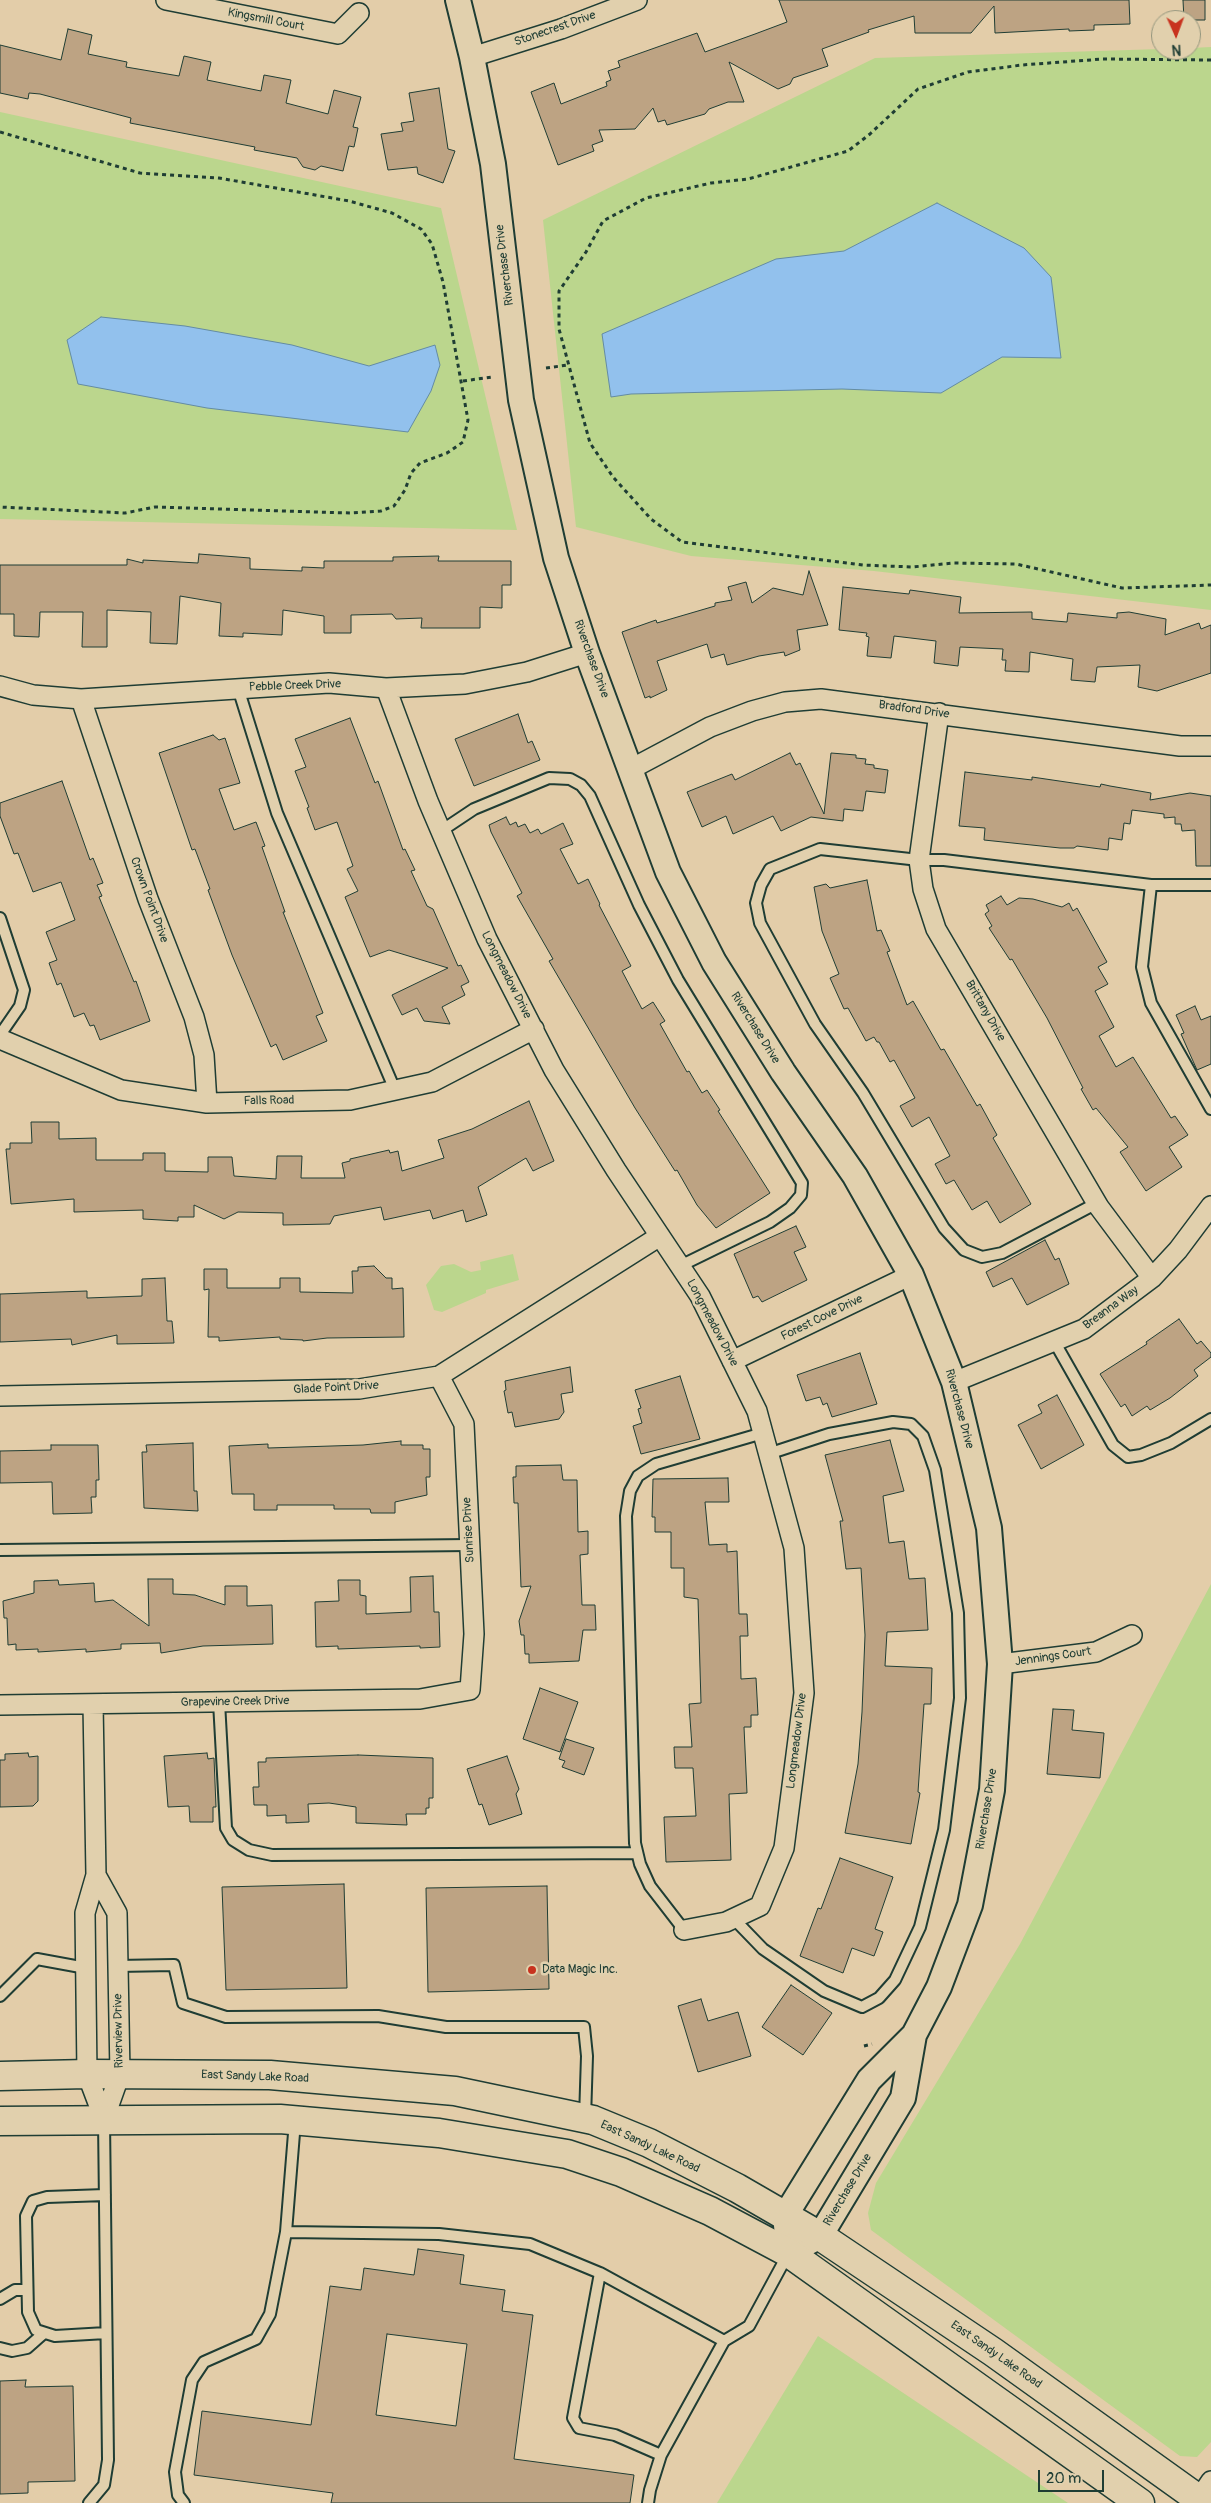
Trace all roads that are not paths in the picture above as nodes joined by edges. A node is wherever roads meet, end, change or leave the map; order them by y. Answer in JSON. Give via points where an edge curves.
{"nodes":[{"id":1,"x":166,"y":0,"type":"edge"},
{"id":2,"x":458,"y":0,"type":"edge"},
{"id":3,"x":637,"y":0,"type":"edge"},
{"id":4,"x":359,"y":13,"type":"dead end"},
{"id":5,"x":472,"y":57,"type":"junction"},
{"id":6,"x":587,"y":653,"type":"junction"},
{"id":7,"x":0,"y":686,"type":"edge"},
{"id":8,"x":238,"y":688,"type":"junction"},
{"id":9,"x":386,"y":688,"type":"junction"},
{"id":10,"x":81,"y":699,"type":"junction"},
{"id":11,"x":939,"y":713,"type":"junction"},
{"id":12,"x":1211,"y":746,"type":"edge"},
{"id":13,"x":630,"y":769,"type":"junction"},
{"id":14,"x":441,"y":832,"type":"junction"},
{"id":15,"x":919,"y":860,"type":"junction"},
{"id":16,"x":1151,"y":885,"type":"junction"},
{"id":17,"x":1211,"y":886,"type":"edge"},
{"id":18,"x":0,"y":918,"type":"edge"},
{"id":19,"x":534,"y":1029,"type":"junction"},
{"id":20,"x":0,"y":1035,"type":"edge"},
{"id":21,"x":0,"y":1039,"type":"edge"},
{"id":22,"x":395,"y":1090,"type":"junction"},
{"id":23,"x":207,"y":1103,"type":"junction"},
{"id":24,"x":1211,"y":1108,"type":"edge"},
{"id":25,"x":1097,"y":1202,"type":"junction"},
{"id":26,"x":1211,"y":1206,"type":"edge"},
{"id":27,"x":660,"y":1236,"type":"junction"},
{"id":28,"x":680,"y":1266,"type":"junction"},
{"id":29,"x":911,"y":1275,"type":"junction"},
{"id":30,"x":1152,"y":1278,"type":"junction"},
{"id":31,"x":1054,"y":1341,"type":"junction"},
{"id":32,"x":732,"y":1361,"type":"junction"},
{"id":33,"x":439,"y":1376,"type":"junction"},
{"id":34,"x":954,"y":1382,"type":"junction"},
{"id":35,"x":0,"y":1396,"type":"edge"},
{"id":36,"x":1211,"y":1419,"type":"edge"},
{"id":37,"x":762,"y":1433,"type":"junction"},
{"id":38,"x":768,"y":1454,"type":"junction"},
{"id":39,"x":470,"y":1544,"type":"junction"},
{"id":40,"x":0,"y":1550,"type":"edge"},
{"id":41,"x":1132,"y":1635,"type":"dead end"},
{"id":42,"x":1000,"y":1664,"type":"junction"},
{"id":43,"x":470,"y":1690,"type":"joint"},
{"id":44,"x":219,"y":1702,"type":"junction"},
{"id":45,"x":93,"y":1704,"type":"junction"},
{"id":46,"x":0,"y":1705,"type":"edge"},
{"id":47,"x":637,"y":1853,"type":"junction"},
{"id":48,"x":96,"y":1875,"type":"junction"},
{"id":49,"x":734,"y":1919,"type":"junction"},
{"id":50,"x":684,"y":1930,"type":"joint"},
{"id":51,"x":118,"y":1966,"type":"junction"},
{"id":52,"x":86,"y":1968,"type":"junction"},
{"id":53,"x":0,"y":1996,"type":"edge"},
{"id":54,"x":914,"y":2035,"type":"junction"},
{"id":55,"x":87,"y":2074,"type":"junction"},
{"id":56,"x":120,"y":2074,"type":"junction"},
{"id":57,"x":0,"y":2076,"type":"edge"},
{"id":58,"x":104,"y":2119,"type":"junction"},
{"id":59,"x":585,"y":2119,"type":"junction"},
{"id":60,"x":295,"y":2120,"type":"junction"},
{"id":61,"x":0,"y":2121,"type":"edge"},
{"id":62,"x":105,"y":2195,"type":"junction"},
{"id":63,"x":785,"y":2216,"type":"junction"},
{"id":64,"x":286,"y":2232,"type":"junction"},
{"id":65,"x":820,"y":2236,"type":"junction"},
{"id":66,"x":789,"y":2253,"type":"junction"},
{"id":67,"x":600,"y":2273,"type":"junction"},
{"id":68,"x":27,"y":2290,"type":"junction"},
{"id":69,"x":0,"y":2299,"type":"edge"},
{"id":70,"x":44,"y":2333,"type":"junction"},
{"id":71,"x":106,"y":2333,"type":"junction"},
{"id":72,"x":724,"y":2341,"type":"junction"},
{"id":73,"x":0,"y":2348,"type":"edge"},
{"id":74,"x":661,"y":2455,"type":"junction"},
{"id":75,"x":1203,"y":2496,"type":"edge"},
{"id":76,"x":89,"y":2503,"type":"edge"},
{"id":77,"x":184,"y":2503,"type":"edge"},
{"id":78,"x":648,"y":2503,"type":"edge"},
{"id":79,"x":1140,"y":2503,"type":"edge"}],
"edges":[{"from":1,"to":4,"type":"street","name":"Kingsmill Court","via":[[338,34]]},
{"from":2,"to":5,"type":"street","name":"Riverchase Drive"},
{"from":3,"to":5,"type":"street","name":"Stonecrest Drive","via":[[561,29]]},
{"from":5,"to":6,"type":"street","name":"Riverchase Drive","via":[[493,164],[522,400],[556,558]]},
{"from":6,"to":9,"type":"street","name":"Pebble Creek Drive","via":[[527,672],[465,684]]},
{"from":6,"to":13,"type":"street","name":"Riverchase Drive"},
{"from":7,"to":10,"type":"street","name":"Pebble Creek Drive","via":[[33,695]]},
{"from":8,"to":9,"type":"street","name":"Pebble Creek Drive","via":[[328,683]]},
{"from":8,"to":10,"type":"street","name":"Pebble Creek Drive"},
{"from":8,"to":22,"type":"lane","via":[[277,813]]},
{"from":9,"to":14,"type":"street","name":"Longmeadow Drive"},
{"from":10,"to":23,"type":"street","name":"Crown Point Drive","via":[[148,900],[194,1017],[204,1055]]},
{"from":11,"to":12,"type":"street","name":"Bradford Drive","via":[[1180,746]]},
{"from":11,"to":13,"type":"street","name":"Bradford Drive","via":[[821,699],[785,702],[710,728]]},
{"from":11,"to":15,"type":"street","name":"Brittany Drive"},
{"from":13,"to":29,"type":"street","name":"Riverchase Drive","via":[[668,872],[714,962],[782,1072],[855,1176]]},
{"from":14,"to":19,"type":"street","name":"Longmeadow Drive","via":[[487,939]]},
{"from":14,"to":28,"type":"lane","via":[[474,809],[549,778],[582,785],[590,796],[639,905],[678,980],[802,1183],[801,1195],[790,1208],[770,1222]]},
{"from":15,"to":16,"type":"lane","via":[[944,860]]},
{"from":15,"to":25,"type":"street","name":"Brittany Drive","via":[[923,888],[936,929]]},
{"from":15,"to":25,"type":"lane","via":[[820,850],[790,859],[770,869],[761,885],[756,903],[760,923],[815,1024],[863,1093],[944,1228],[964,1250],[982,1257],[1002,1253]]},
{"from":16,"to":17,"type":"lane"},
{"from":16,"to":24,"type":"lane","via":[[1142,967],[1151,1004]]},
{"from":18,"to":20,"type":"lane","via":[[24,990],[20,1006]]},
{"from":19,"to":22,"type":"street","name":"Falls Road","via":[[432,1082]]},
{"from":19,"to":27,"type":"street","name":"Longmeadow Drive","via":[[570,1095]]},
{"from":21,"to":23,"type":"street","name":"Falls Road","via":[[121,1090]]},
{"from":22,"to":23,"type":"street","name":"Falls Road","via":[[350,1100]]},
{"from":25,"to":30,"type":"street","name":"Brittany Drive"},
{"from":26,"to":30,"type":"street","name":"Breanna Way"},
{"from":27,"to":28,"type":"street","name":"Longmeadow Drive"},
{"from":27,"to":33,"type":"street","name":"Glade Point Drive"},
{"from":28,"to":32,"type":"street","name":"Longmeadow Drive","via":[[700,1296]]},
{"from":29,"to":32,"type":"street","name":"Forest Cove Drive"},
{"from":29,"to":34,"type":"street","name":"Riverchase Drive"},
{"from":30,"to":31,"type":"street","name":"Breanna Way","via":[[1084,1329]]},
{"from":31,"to":34,"type":"street","name":"Breanna Way"},
{"from":31,"to":36,"type":"lane","via":[[1112,1445],[1128,1457],[1171,1443]]},
{"from":32,"to":37,"type":"street","name":"Longmeadow Drive","via":[[756,1411]]},
{"from":33,"to":35,"type":"street","name":"Glade Point Drive","via":[[359,1389]]},
{"from":33,"to":39,"type":"street","name":"Sunrise Drive","via":[[464,1424]]},
{"from":34,"to":42,"type":"street","name":"Riverchase Drive","via":[[989,1528]]},
{"from":37,"to":38,"type":"street","name":"Longmeadow Drive"},
{"from":37,"to":47,"type":"lane","via":[[656,1464],[638,1476],[630,1491],[626,1516]]},
{"from":38,"to":49,"type":"street","name":"Longmeadow Drive","via":[[794,1548],[804,1693],[784,1848],[760,1906]]},
{"from":38,"to":49,"type":"lane","via":[[829,1434],[893,1422],[911,1424],[923,1436],[935,1470],[958,1613],[960,1698],[944,1830],[920,1927],[895,1980],[879,1998],[862,2007],[824,1991],[763,1949]]},
{"from":39,"to":40,"type":"lane"},
{"from":39,"to":43,"type":"street","name":"Sunrise Drive","via":[[474,1634]]},
{"from":41,"to":42,"type":"street","name":"Jennings Court","via":[[1096,1652]]},
{"from":42,"to":54,"type":"street","name":"Riverchase Drive","via":[[992,1790],[970,1904],[939,1987]]},
{"from":43,"to":44,"type":"street","name":"Grapevine Creek Drive","via":[[420,1699]]},
{"from":44,"to":45,"type":"street","name":"Grapevine Creek Drive"},
{"from":44,"to":47,"type":"lane","via":[[226,1828],[233,1840],[249,1850],[272,1855]]},
{"from":45,"to":46,"type":"street","name":"Grapevine Creek Drive"},
{"from":45,"to":48,"type":"street","name":"Riverview Drive"},
{"from":47,"to":50,"type":"lane","via":[[650,1886]]},
{"from":48,"to":51,"type":"street","name":"Riverview Drive","via":[[116,1913]]},
{"from":48,"to":52,"type":"street","name":"Riverview Drive","via":[[85,1913]]},
{"from":49,"to":50,"type":"street","name":"Longmeadow Drive"},
{"from":51,"to":52,"type":"street"},
{"from":51,"to":56,"type":"street","name":"Riverview Drive"},
{"from":51,"to":59,"type":"lane","via":[[174,1966],[183,2003],[226,2017],[378,2016],[446,2027],[584,2026],[587,2056]]},
{"from":52,"to":53,"type":"lane","via":[[37,1959]]},
{"from":52,"to":55,"type":"street","name":"Riverview Drive"},
{"from":54,"to":63,"type":"street","name":"Riverchase Drive","via":[[868,2080]]},
{"from":54,"to":65,"type":"street","name":"Riverchase Drive","via":[[903,2098]]},
{"from":55,"to":56,"type":"main road","name":"East Sandy Lake Road"},
{"from":55,"to":57,"type":"main road","name":"East Sandy Lake Road"},
{"from":55,"to":58,"type":"street","name":"Riverview Drive"},
{"from":56,"to":58,"type":"street","name":"Riverview Drive"},
{"from":56,"to":59,"type":"main road","name":"East Sandy Lake Road","via":[[270,2075],[455,2091]]},
{"from":58,"to":60,"type":"main road"},
{"from":58,"to":61,"type":"main road"},
{"from":58,"to":62,"type":"lane"},
{"from":59,"to":63,"type":"main road","name":"East Sandy Lake Road","via":[[649,2144]]},
{"from":60,"to":64,"type":"lane"},
{"from":60,"to":66,"type":"main road","via":[[439,2133],[567,2154],[621,2172],[710,2211]]},
{"from":62,"to":68,"type":"lane","via":[[47,2196],[33,2201],[26,2216]]},
{"from":62,"to":71,"type":"lane"},
{"from":63,"to":65,"type":"main road","name":"East Sandy Lake Road"},
{"from":63,"to":66,"type":"street"},
{"from":64,"to":67,"type":"lane","via":[[439,2234],[530,2244]]},
{"from":64,"to":77,"type":"lane","via":[[270,2314],[256,2339],[204,2362],[192,2380],[174,2472],[178,2496]]},
{"from":65,"to":66,"type":"street","name":"Riverchase Drive"},
{"from":65,"to":75,"type":"main road","name":"East Sandy Lake Road"},
{"from":66,"to":72,"type":"lane","via":[[749,2326]]},
{"from":66,"to":79,"type":"main road"},
{"from":67,"to":72,"type":"lane"},
{"from":67,"to":74,"type":"lane","via":[[573,2418],[579,2428],[615,2435]]},
{"from":68,"to":69,"type":"lane","via":[[15,2290]]},
{"from":68,"to":70,"type":"lane","via":[[28,2312],[36,2330]]},
{"from":70,"to":71,"type":"lane","via":[[55,2336]]},
{"from":70,"to":73,"type":"lane","via":[[27,2348],[12,2351]]},
{"from":71,"to":76,"type":"lane","via":[[108,2460],[104,2485]]},
{"from":72,"to":74,"type":"lane"},
{"from":74,"to":78,"type":"lane"}]}
